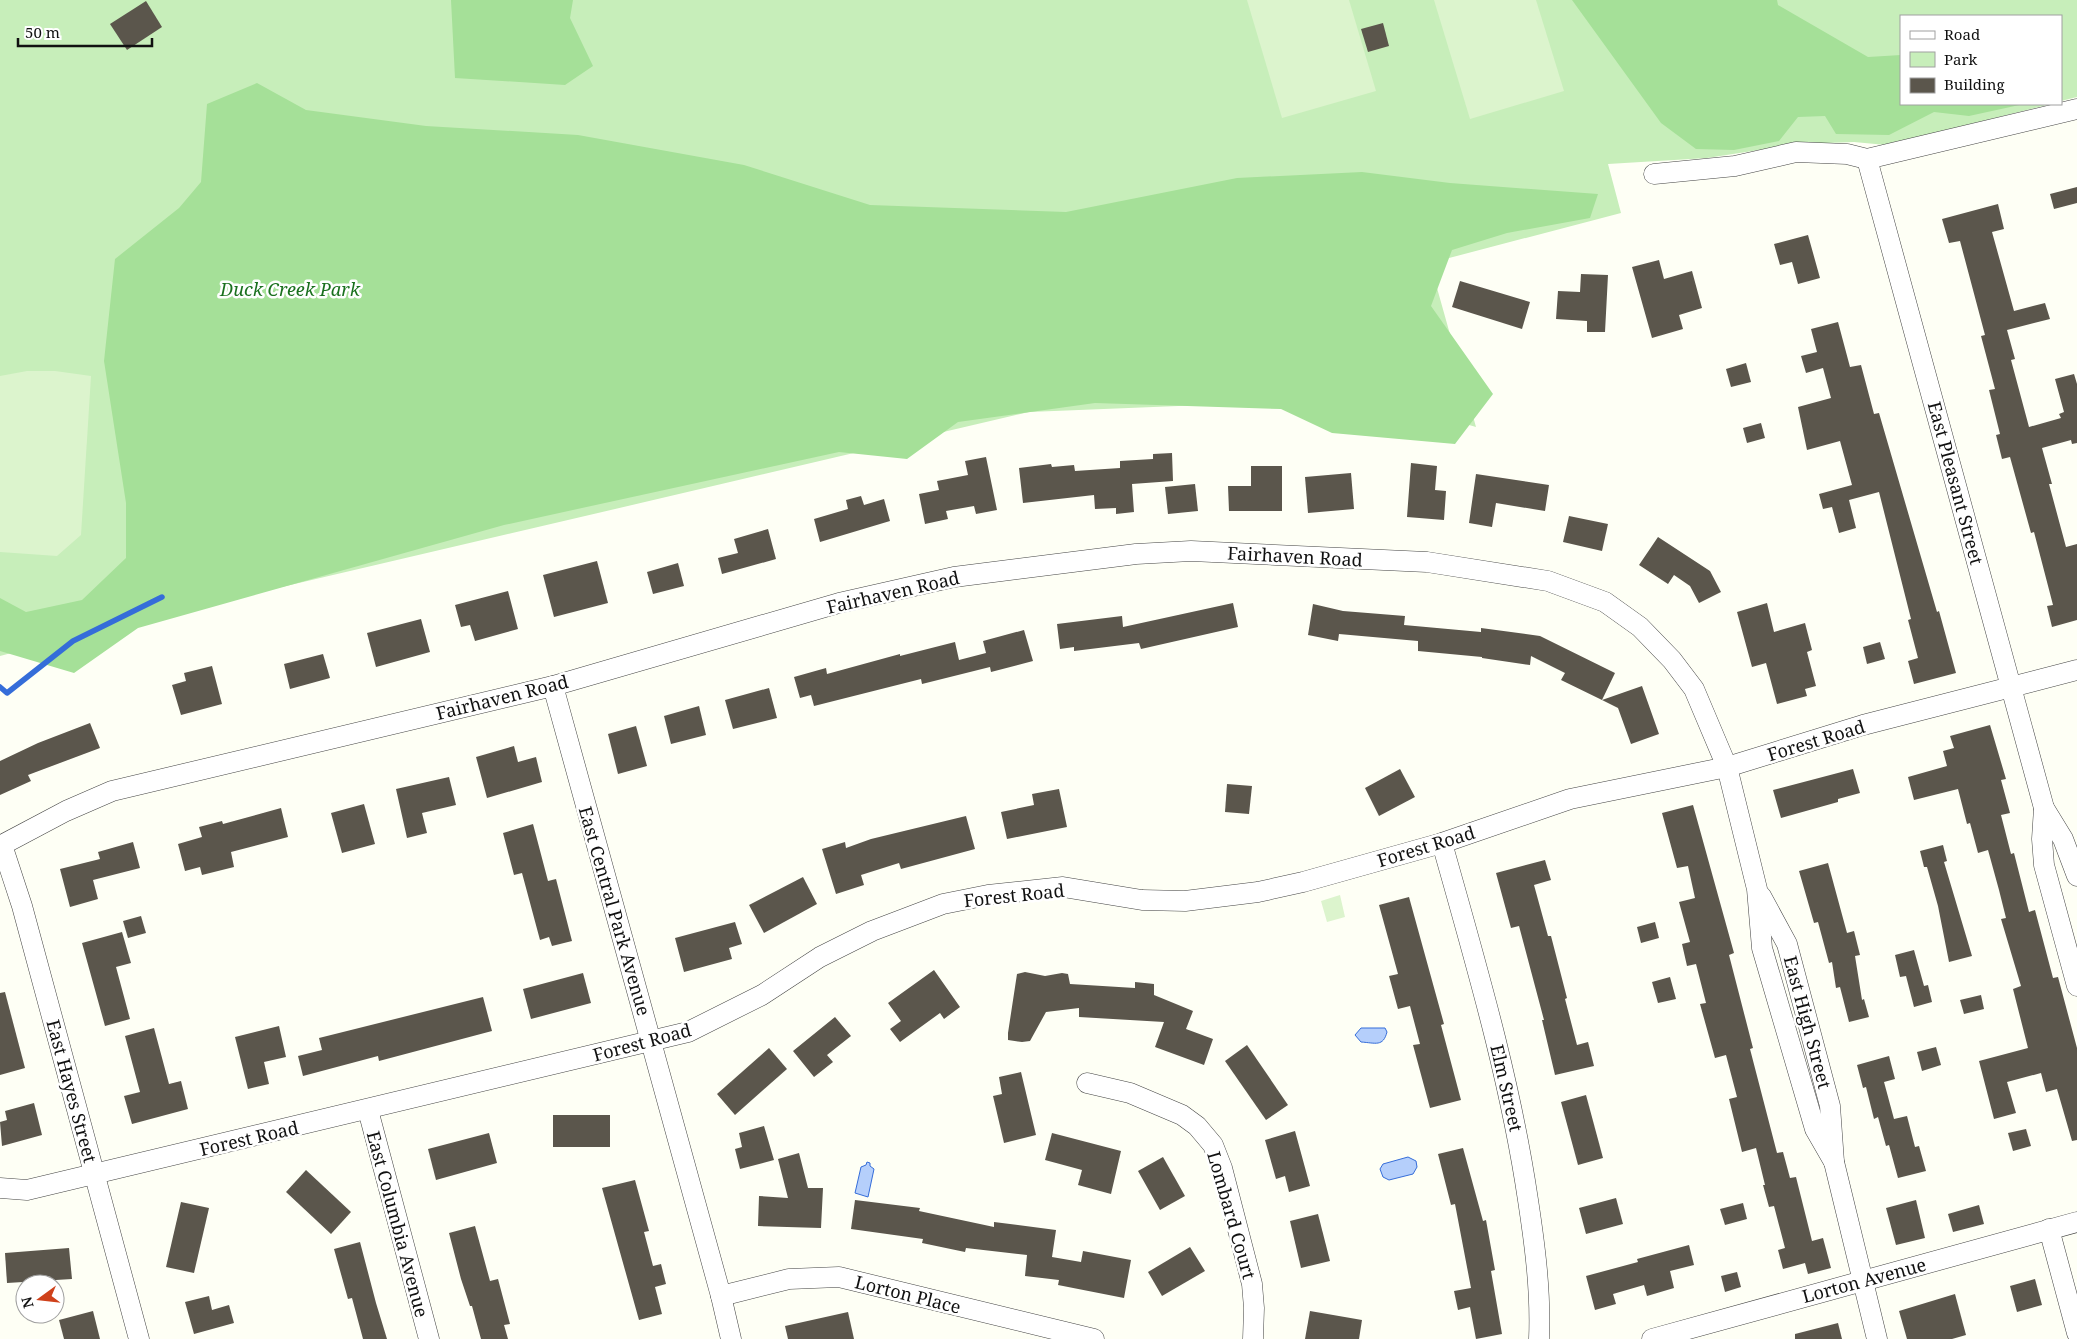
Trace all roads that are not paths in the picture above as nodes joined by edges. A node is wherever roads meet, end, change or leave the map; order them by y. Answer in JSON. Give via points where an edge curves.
{"nodes":[{"id":1,"x":2077,"y":109,"type":"edge"},
{"id":2,"x":1867,"y":159,"type":"junction"},
{"id":3,"x":1654,"y":174,"type":"dead end"},
{"id":4,"x":2077,"y":670,"type":"edge"},
{"id":5,"x":553,"y":686,"type":"junction"},
{"id":6,"x":2011,"y":688,"type":"junction"},
{"id":7,"x":1728,"y":767,"type":"junction"},
{"id":8,"x":2044,"y":808,"type":"junction"},
{"id":9,"x":1442,"y":843,"type":"junction"},
{"id":10,"x":1,"y":845,"type":"edge"},
{"id":11,"x":2077,"y":876,"type":"edge"},
{"id":12,"x":2077,"y":986,"type":"edge"},
{"id":13,"x":652,"y":1042,"type":"junction"},
{"id":14,"x":1087,"y":1083,"type":"dead end"},
{"id":15,"x":368,"y":1110,"type":"junction"},
{"id":16,"x":94,"y":1174,"type":"junction"},
{"id":17,"x":0,"y":1188,"type":"edge"},
{"id":18,"x":2077,"y":1222,"type":"edge"},
{"id":19,"x":2049,"y":1229,"type":"junction"},
{"id":20,"x":1861,"y":1281,"type":"junction"},
{"id":21,"x":721,"y":1296,"type":"junction"},
{"id":22,"x":2077,"y":1333,"type":"edge"},
{"id":23,"x":140,"y":1339,"type":"edge"},
{"id":24,"x":429,"y":1339,"type":"edge"},
{"id":25,"x":731,"y":1339,"type":"edge"},
{"id":26,"x":1094,"y":1339,"type":"edge"},
{"id":27,"x":1253,"y":1339,"type":"edge"},
{"id":28,"x":1539,"y":1339,"type":"edge"},
{"id":29,"x":1652,"y":1339,"type":"edge"},
{"id":30,"x":1877,"y":1339,"type":"edge"}],
"edges":[{"from":1,"to":2,"type":"street"},
{"from":2,"to":3,"type":"street","via":[[1847,154],[1796,152],[1735,166]]},
{"from":2,"to":6,"type":"street","name":"East Pleasant Street"},
{"from":4,"to":6,"type":"street","name":"Forest Road"},
{"from":5,"to":7,"type":"street","name":"Fairhaven Road","via":[[839,602],[954,576],[1136,554],[1191,551],[1427,562],[1548,581],[1605,602],[1640,627],[1694,689]]},
{"from":5,"to":10,"type":"street","name":"Fairhaven Road","via":[[112,791]]},
{"from":5,"to":13,"type":"street","name":"East Central Park Avenue"},
{"from":6,"to":7,"type":"street","name":"Forest Road","via":[[1863,725]]},
{"from":6,"to":8,"type":"street","name":"East Pleasant Street"},
{"from":7,"to":9,"type":"street","name":"Forest Road","via":[[1570,799]]},
{"from":7,"to":20,"type":"street","name":"East High Street","via":[[1757,889],[1787,944],[1830,1106],[1834,1162]]},
{"from":8,"to":11,"type":"street","name":"East Pleasant Street","via":[[2063,839]]},
{"from":8,"to":12,"type":"street","name":"East Pleasant Street","via":[[2044,864]]},
{"from":9,"to":13,"type":"street","name":"Forest Road","via":[[1303,882],[1217,898],[1142,900],[1063,887],[988,895],[943,904],[888,924],[829,952],[762,995],[688,1032]]},
{"from":9,"to":28,"type":"street","name":"Elm Street","via":[[1511,1098],[1536,1250]]},
{"from":10,"to":16,"type":"street","name":"East Hayes Street","via":[[22,906]]},
{"from":13,"to":15,"type":"street","name":"Forest Road"},
{"from":13,"to":21,"type":"street","name":"East Central Park Avenue"},
{"from":14,"to":27,"type":"street","name":"Lombard Court","via":[[1130,1093],[1182,1115],[1197,1126],[1213,1146],[1227,1186],[1252,1284]]},
{"from":15,"to":16,"type":"street","name":"Forest Road"},
{"from":15,"to":24,"type":"street","name":"East Columbia Avenue"},
{"from":16,"to":17,"type":"street","name":"Forest Road","via":[[27,1190]]},
{"from":16,"to":23,"type":"street","name":"East Hayes Street"},
{"from":18,"to":19,"type":"street","name":"Lorton Avenue"},
{"from":19,"to":20,"type":"street","name":"Lorton Avenue"},
{"from":19,"to":22,"type":"street"},
{"from":20,"to":29,"type":"street","name":"Lorton Avenue"},
{"from":20,"to":30,"type":"street","name":"East High Street"},
{"from":21,"to":25,"type":"street","name":"East Central Park Avenue"},
{"from":21,"to":26,"type":"street","name":"Lorton Place","via":[[789,1279],[839,1277]]}]}
